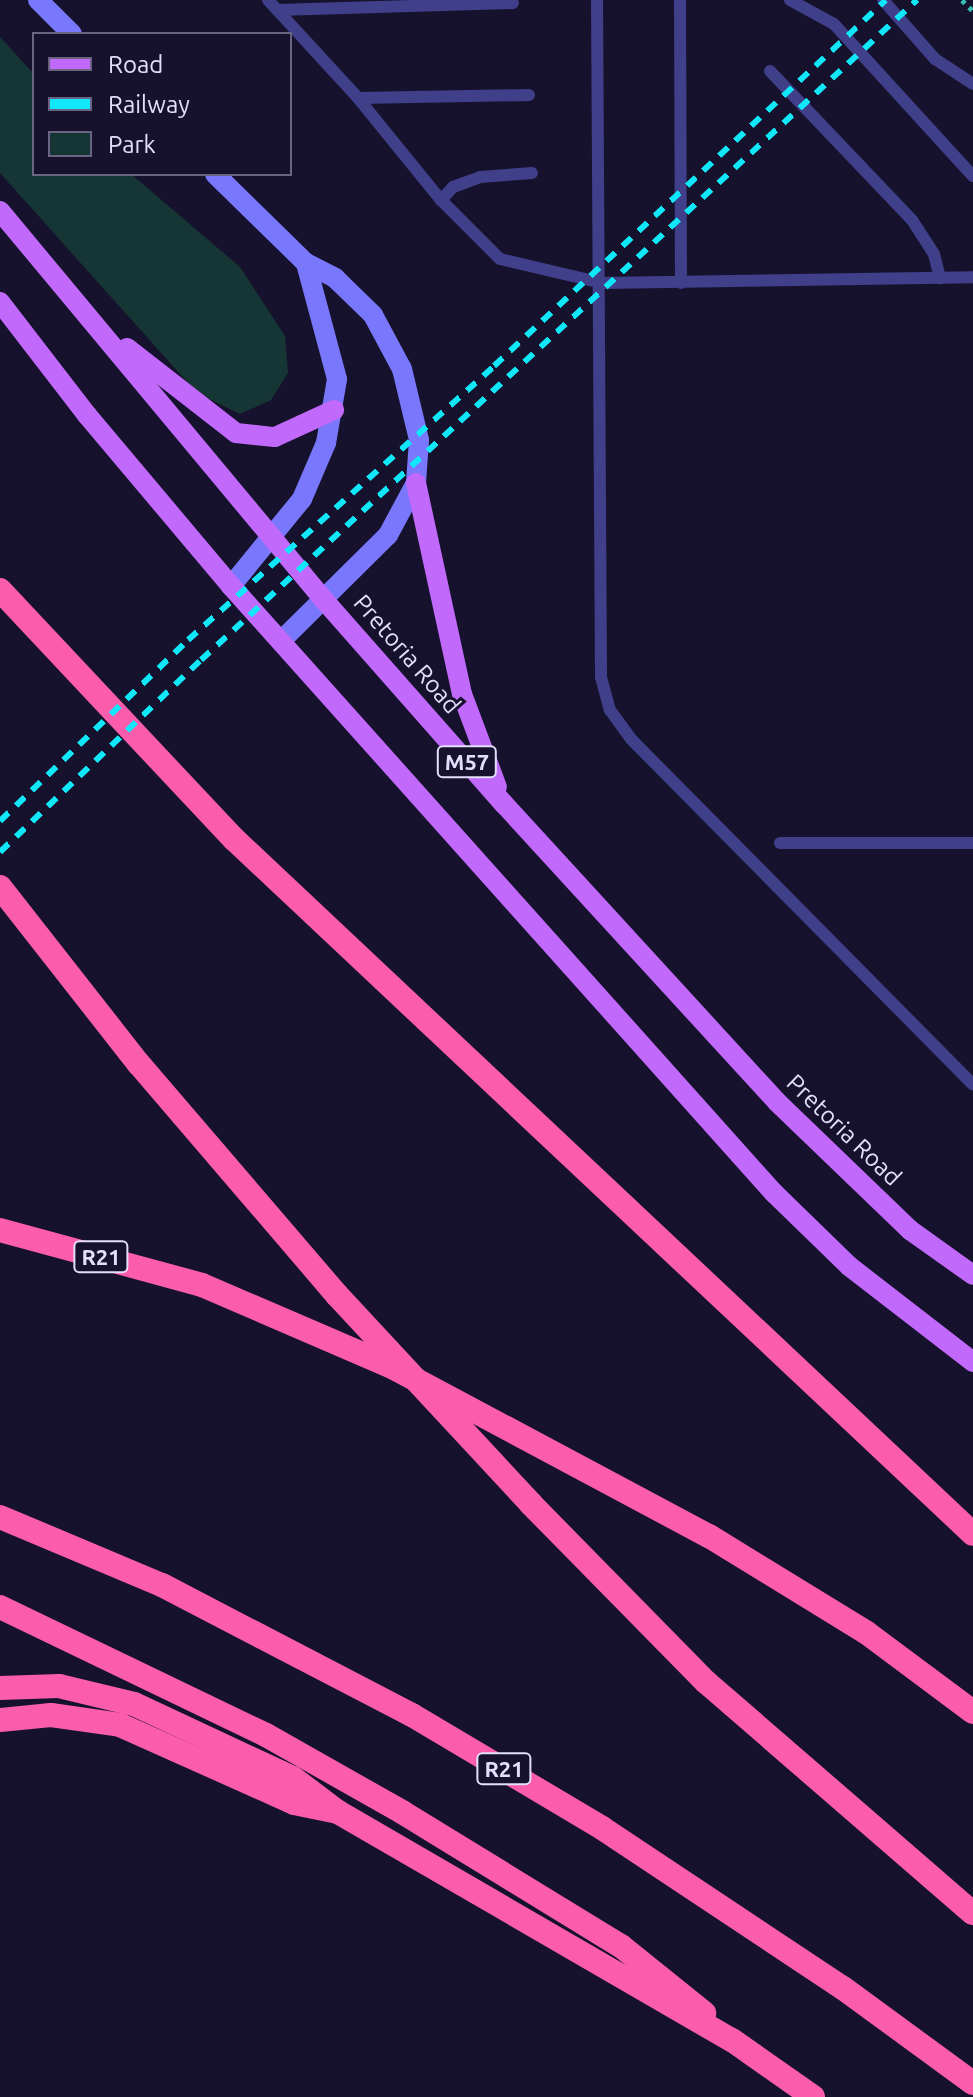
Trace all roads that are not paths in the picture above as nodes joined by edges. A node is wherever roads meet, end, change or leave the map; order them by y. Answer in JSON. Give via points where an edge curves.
{"nodes":[{"id":1,"x":38,"y":0,"type":"edge"},
{"id":2,"x":268,"y":0,"type":"edge"},
{"id":3,"x":597,"y":0,"type":"edge"},
{"id":4,"x":680,"y":0,"type":"edge"},
{"id":5,"x":792,"y":0,"type":"edge"},
{"id":6,"x":883,"y":0,"type":"edge"},
{"id":7,"x":513,"y":3,"type":"dead end"},
{"id":8,"x":277,"y":10,"type":"junction"},
{"id":9,"x":70,"y":32,"type":"edge"},
{"id":10,"x":770,"y":71,"type":"dead end"},
{"id":11,"x":973,"y":84,"type":"edge"},
{"id":12,"x":529,"y":95,"type":"dead end"},
{"id":13,"x":358,"y":98,"type":"junction"},
{"id":14,"x":532,"y":173,"type":"dead end"},
{"id":15,"x":217,"y":176,"type":"edge"},
{"id":16,"x":973,"y":176,"type":"edge"},
{"id":17,"x":441,"y":200,"type":"junction"},
{"id":18,"x":0,"y":211,"type":"edge"},
{"id":19,"x":306,"y":263,"type":"junction"},
{"id":20,"x":973,"y":277,"type":"edge"},
{"id":21,"x":940,"y":278,"type":"junction"},
{"id":22,"x":602,"y":283,"type":"junction"},
{"id":23,"x":681,"y":283,"type":"junction"},
{"id":24,"x":0,"y":302,"type":"edge"},
{"id":25,"x":93,"y":320,"type":"junction"},
{"id":26,"x":334,"y":410,"type":"junction"},
{"id":27,"x":416,"y":483,"type":"junction"},
{"id":28,"x":275,"y":538,"type":"junction"},
{"id":29,"x":231,"y":586,"type":"junction"},
{"id":30,"x":0,"y":590,"type":"edge"},
{"id":31,"x":324,"y":600,"type":"junction"},
{"id":32,"x":282,"y":640,"type":"junction"},
{"id":33,"x":504,"y":804,"type":"junction"},
{"id":34,"x":780,"y":843,"type":"dead end"},
{"id":35,"x":973,"y":843,"type":"edge"},
{"id":36,"x":0,"y":887,"type":"edge"},
{"id":37,"x":973,"y":1084,"type":"edge"},
{"id":38,"x":0,"y":1230,"type":"edge"},
{"id":39,"x":973,"y":1275,"type":"edge"},
{"id":40,"x":973,"y":1362,"type":"edge"},
{"id":41,"x":0,"y":1517,"type":"edge"},
{"id":42,"x":973,"y":1534,"type":"edge"},
{"id":43,"x":0,"y":1607,"type":"edge"},
{"id":44,"x":0,"y":1688,"type":"edge"},
{"id":45,"x":973,"y":1712,"type":"edge"},
{"id":46,"x":0,"y":1720,"type":"edge"},
{"id":47,"x":338,"y":1812,"type":"junction"},
{"id":48,"x":973,"y":1913,"type":"edge"},
{"id":49,"x":732,"y":2040,"type":"junction"},
{"id":50,"x":973,"y":2083,"type":"edge"},
{"id":51,"x":813,"y":2097,"type":"edge"}],
"edges":[{"from":1,"to":9,"type":"main road"},
{"from":2,"to":8,"type":"lane"},
{"from":3,"to":22,"type":"lane"},
{"from":4,"to":23,"type":"lane"},
{"from":5,"to":16,"type":"lane","via":[[834,24]]},
{"from":6,"to":11,"type":"lane","via":[[935,59]]},
{"from":7,"to":8,"type":"lane"},
{"from":8,"to":13,"type":"lane"},
{"from":10,"to":21,"type":"lane","via":[[912,220],[934,254]]},
{"from":12,"to":13,"type":"lane"},
{"from":13,"to":17,"type":"lane"},
{"from":14,"to":17,"type":"lane","via":[[480,177],[453,187]]},
{"from":15,"to":19,"type":"main road"},
{"from":17,"to":22,"type":"lane","via":[[500,259]]},
{"from":18,"to":25,"type":"main road","name":"Pretoria Road","number":"M57"},
{"from":19,"to":26,"type":"main road","via":[[337,379]]},
{"from":19,"to":27,"type":"main road","via":[[355,294],[388,341],[413,404],[419,440]]},
{"from":20,"to":21,"type":"lane"},
{"from":21,"to":23,"type":"lane"},
{"from":22,"to":23,"type":"lane"},
{"from":22,"to":37,"type":"lane","via":[[601,677],[610,710],[631,739]]},
{"from":24,"to":29,"type":"main road","number":"M57"},
{"from":25,"to":26,"type":"main road","via":[[236,433],[275,437]]},
{"from":25,"to":28,"type":"main road","name":"Pretoria Road","number":"M57"},
{"from":26,"to":28,"type":"main road","via":[[302,499]]},
{"from":27,"to":31,"type":"main road","via":[[388,535]]},
{"from":27,"to":33,"type":"main road","via":[[462,694]]},
{"from":28,"to":29,"type":"main road"},
{"from":28,"to":31,"type":"main road","name":"Pretoria Road","number":"M57"},
{"from":29,"to":32,"type":"main road","number":"M57"},
{"from":30,"to":42,"type":"highway","via":[[234,839]]},
{"from":31,"to":32,"type":"main road"},
{"from":31,"to":33,"type":"main road","name":"Pretoria Road","number":"M57"},
{"from":32,"to":40,"type":"main road","number":"M57","via":[[774,1193],[849,1266]]},
{"from":33,"to":39,"type":"main road","name":"Pretoria Road","number":"M57","via":[[777,1102],[910,1230]]},
{"from":34,"to":35,"type":"lane"},
{"from":36,"to":48,"type":"highway","via":[[139,1064],[316,1271],[531,1504],[706,1682]]},
{"from":38,"to":45,"type":"highway","number":"R21","via":[[202,1285],[392,1367],[709,1536],[867,1633]]},
{"from":41,"to":50,"type":"highway","number":"R21","via":[[162,1585],[412,1715],[602,1828],[843,1988]]},
{"from":43,"to":49,"type":"highway","via":[[239,1721],[402,1812],[621,1946],[681,1990]]},
{"from":44,"to":47,"type":"highway","via":[[59,1686],[134,1704],[293,1778]]},
{"from":46,"to":47,"type":"highway","via":[[62,1715],[120,1725],[294,1803]]},
{"from":47,"to":49,"type":"highway"},
{"from":49,"to":51,"type":"highway"}]}
